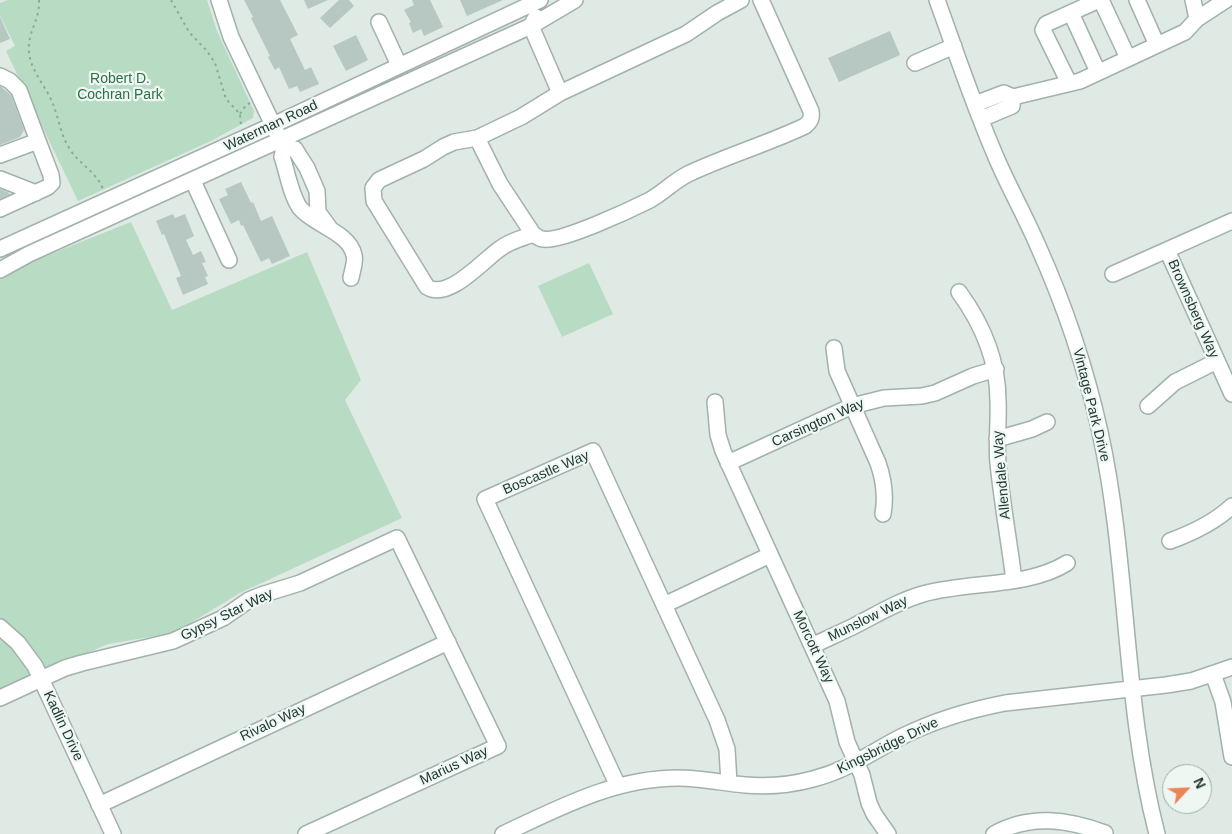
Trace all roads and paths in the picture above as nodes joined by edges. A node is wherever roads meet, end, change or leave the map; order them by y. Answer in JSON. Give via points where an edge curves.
{"nodes":[{"id":1,"x":39,"y":0,"type":"edge"},
{"id":2,"x":171,"y":0,"type":"edge"},
{"id":3,"x":219,"y":0,"type":"edge"},
{"id":4,"x":540,"y":0,"type":"edge"},
{"id":5,"x":558,"y":0,"type":"edge"},
{"id":6,"x":575,"y":0,"type":"edge"},
{"id":7,"x":741,"y":0,"type":"edge"},
{"id":8,"x":761,"y":0,"type":"edge"},
{"id":9,"x":937,"y":0,"type":"edge"},
{"id":10,"x":1100,"y":0,"type":"edge"},
{"id":11,"x":1137,"y":0,"type":"edge"},
{"id":12,"x":1193,"y":0,"type":"edge"},
{"id":13,"x":1226,"y":0,"type":"edge"},
{"id":14,"x":521,"y":5,"type":"edge"},
{"id":15,"x":1070,"y":13,"type":"junction"},
{"id":16,"x":1197,"y":19,"type":"junction"},
{"id":17,"x":379,"y":22,"type":"dead end"},
{"id":18,"x":531,"y":26,"type":"junction"},
{"id":19,"x":1158,"y":45,"type":"junction"},
{"id":20,"x":954,"y":46,"type":"junction"},
{"id":21,"x":1128,"y":58,"type":"junction"},
{"id":22,"x":915,"y":63,"type":"dead end"},
{"id":23,"x":399,"y":65,"type":"junction"},
{"id":24,"x":1098,"y":72,"type":"junction"},
{"id":25,"x":0,"y":76,"type":"edge"},
{"id":26,"x":1069,"y":83,"type":"junction"},
{"id":27,"x":560,"y":93,"type":"junction"},
{"id":28,"x":1013,"y":97,"type":"junction"},
{"id":29,"x":251,"y":103,"type":"dead end"},
{"id":30,"x":975,"y":104,"type":"junction"},
{"id":31,"x":240,"y":114,"type":"junction"},
{"id":32,"x":981,"y":119,"type":"junction"},
{"id":33,"x":241,"y":126,"type":"dead end"},
{"id":34,"x":273,"y":126,"type":"junction"},
{"id":35,"x":477,"y":138,"type":"junction"},
{"id":36,"x":38,"y":142,"type":"junction"},
{"id":37,"x":281,"y":144,"type":"junction"},
{"id":38,"x":0,"y":155,"type":"edge"},
{"id":39,"x":0,"y":179,"type":"edge"},
{"id":40,"x":193,"y":180,"type":"junction"},
{"id":41,"x":104,"y":189,"type":"dead end"},
{"id":42,"x":36,"y":193,"type":"junction"},
{"id":43,"x":0,"y":209,"type":"edge"},
{"id":44,"x":1232,"y":221,"type":"edge"},
{"id":45,"x":331,"y":230,"type":"junction"},
{"id":46,"x":534,"y":234,"type":"junction"},
{"id":47,"x":0,"y":250,"type":"edge"},
{"id":48,"x":1167,"y":250,"type":"junction"},
{"id":49,"x":229,"y":260,"type":"dead end"},
{"id":50,"x":0,"y":270,"type":"edge"},
{"id":51,"x":1113,"y":274,"type":"dead end"},
{"id":52,"x":351,"y":278,"type":"dead end"},
{"id":53,"x":959,"y":292,"type":"dead end"},
{"id":54,"x":834,"y":348,"type":"dead end"},
{"id":55,"x":1217,"y":361,"type":"junction"},
{"id":56,"x":996,"y":369,"type":"junction"},
{"id":57,"x":1232,"y":394,"type":"edge"},
{"id":58,"x":715,"y":402,"type":"dead end"},
{"id":59,"x":852,"y":406,"type":"junction"},
{"id":60,"x":1148,"y":406,"type":"dead end"},
{"id":61,"x":1047,"y":422,"type":"dead end"},
{"id":62,"x":997,"y":440,"type":"junction"},
{"id":63,"x":728,"y":464,"type":"junction"},
{"id":64,"x":1232,"y":506,"type":"edge"},
{"id":65,"x":884,"y":514,"type":"dead end"},
{"id":66,"x":1170,"y":542,"type":"dead end"},
{"id":67,"x":770,"y":555,"type":"junction"},
{"id":68,"x":1067,"y":563,"type":"dead end"},
{"id":69,"x":1014,"y":580,"type":"junction"},
{"id":70,"x":664,"y":605,"type":"junction"},
{"id":71,"x":0,"y":627,"type":"edge"},
{"id":72,"x":448,"y":642,"type":"junction"},
{"id":73,"x":812,"y":646,"type":"junction"},
{"id":74,"x":1232,"y":667,"type":"edge"},
{"id":75,"x":1214,"y":674,"type":"junction"},
{"id":76,"x":42,"y":679,"type":"junction"},
{"id":77,"x":1133,"y":688,"type":"junction"},
{"id":78,"x":0,"y":698,"type":"edge"},
{"id":79,"x":1232,"y":756,"type":"edge"},
{"id":80,"x":857,"y":763,"type":"junction"},
{"id":81,"x":729,"y":784,"type":"junction"},
{"id":82,"x":618,"y":786,"type":"junction"},
{"id":83,"x":99,"y":805,"type":"junction"},
{"id":84,"x":1104,"y":833,"type":"dead end"},
{"id":85,"x":113,"y":834,"type":"edge"},
{"id":86,"x":306,"y":834,"type":"edge"},
{"id":87,"x":503,"y":834,"type":"edge"},
{"id":88,"x":888,"y":834,"type":"edge"},
{"id":89,"x":994,"y":834,"type":"edge"},
{"id":90,"x":1157,"y":834,"type":"edge"}],
"edges":[{"from":1,"to":41,"type":"path","via":[[39,12],[29,38],[34,69],[52,101],[71,151],[91,170]]},
{"from":2,"to":31,"type":"path","via":[[189,32],[215,63],[226,99]]},
{"from":3,"to":34,"type":"street","via":[[231,37]]},
{"from":4,"to":14,"type":"street","name":"Waterman Road"},
{"from":5,"to":18,"type":"street","name":"Waterman Road","via":[[539,12]]},
{"from":6,"to":18,"type":"street","name":"Waterman Road"},
{"from":7,"to":27,"type":"street","via":[[686,34]]},
{"from":8,"to":46,"type":"street","via":[[811,110],[810,122],[688,174],[651,199],[574,233],[550,240]]},
{"from":9,"to":20,"type":"street","name":"Vintage Park Drive"},
{"from":10,"to":15,"type":"street"},
{"from":10,"to":21,"type":"street"},
{"from":11,"to":19,"type":"street"},
{"from":12,"to":16,"type":"street"},
{"from":13,"to":16,"type":"street"},
{"from":14,"to":23,"type":"street","name":"Waterman Road"},
{"from":15,"to":24,"type":"street"},
{"from":15,"to":26,"type":"street","via":[[1046,24],[1043,30]]},
{"from":16,"to":19,"type":"street","via":[[1185,32]]},
{"from":17,"to":23,"type":"street"},
{"from":18,"to":27,"type":"street"},
{"from":18,"to":37,"type":"street","name":"Waterman Road"},
{"from":19,"to":21,"type":"street"},
{"from":20,"to":22,"type":"street"},
{"from":20,"to":30,"type":"street","name":"Vintage Park Drive"},
{"from":21,"to":24,"type":"street"},
{"from":23,"to":34,"type":"street","name":"Waterman Road"},
{"from":24,"to":26,"type":"street"},
{"from":25,"to":36,"type":"street","via":[[19,90]]},
{"from":26,"to":28,"type":"street"},
{"from":27,"to":35,"type":"street","via":[[521,117]]},
{"from":28,"to":30,"type":"street","via":[[1004,92]]},
{"from":28,"to":32,"type":"street","via":[[1012,106]]},
{"from":29,"to":31,"type":"path"},
{"from":30,"to":32,"type":"street","name":"Vintage Park Drive"},
{"from":31,"to":33,"type":"path"},
{"from":32,"to":77,"type":"street","name":"Vintage Park Drive","via":[[1058,292],[1088,385],[1109,481]]},
{"from":34,"to":37,"type":"street"},
{"from":34,"to":47,"type":"street","name":"Waterman Road"},
{"from":35,"to":46,"type":"street","via":[[500,184]]},
{"from":35,"to":46,"type":"street","via":[[454,142],[379,180],[374,188],[374,201],[430,289],[453,286],[502,247]]},
{"from":36,"to":38,"type":"street"},
{"from":36,"to":42,"type":"street","via":[[52,183]]},
{"from":37,"to":40,"type":"street","name":"Waterman Road"},
{"from":37,"to":45,"type":"street","via":[[282,157],[300,207]]},
{"from":37,"to":45,"type":"street","via":[[295,149],[307,168],[317,191],[318,212]]},
{"from":39,"to":42,"type":"street"},
{"from":40,"to":49,"type":"street"},
{"from":40,"to":50,"type":"street","name":"Waterman Road"},
{"from":42,"to":43,"type":"street"},
{"from":44,"to":48,"type":"street"},
{"from":45,"to":52,"type":"street","via":[[348,243],[355,256]]},
{"from":48,"to":51,"type":"street"},
{"from":48,"to":55,"type":"street","name":"Brownsberg Way"},
{"from":53,"to":56,"type":"street","name":"Allendale Way","via":[[982,327]]},
{"from":54,"to":59,"type":"street","via":[[837,370]]},
{"from":55,"to":57,"type":"street","name":"Brownsberg Way"},
{"from":55,"to":60,"type":"street","via":[[1175,382]]},
{"from":56,"to":59,"type":"street","name":"Carsington Way","via":[[922,396],[884,398]]},
{"from":56,"to":62,"type":"street","name":"Allendale Way"},
{"from":58,"to":63,"type":"street","name":"Morcott Way","via":[[718,435]]},
{"from":59,"to":63,"type":"street","name":"Carsington Way"},
{"from":59,"to":65,"type":"street","via":[[883,478]]},
{"from":61,"to":62,"type":"street"},
{"from":62,"to":69,"type":"street","name":"Allendale Way"},
{"from":63,"to":67,"type":"street","name":"Morcott Way"},
{"from":64,"to":66,"type":"street","via":[[1210,523]]},
{"from":67,"to":70,"type":"street"},
{"from":67,"to":73,"type":"street","name":"Morcott Way"},
{"from":68,"to":69,"type":"street","name":"Munslow Way","via":[[1044,575]]},
{"from":69,"to":73,"type":"street","name":"Munslow Way","via":[[921,594]]},
{"from":70,"to":81,"type":"street","name":"Boscastle Way","via":[[722,732],[727,749]]},
{"from":70,"to":82,"type":"street","name":"Boscastle Way","via":[[593,451],[486,499]]},
{"from":71,"to":76,"type":"street","name":"Kadlin Drive","via":[[27,654]]},
{"from":72,"to":76,"type":"street","name":"Gypsy Star Way","via":[[397,538],[300,583],[249,600],[223,618],[173,641],[82,663]]},
{"from":72,"to":83,"type":"street","name":"Rivalo Way"},
{"from":72,"to":86,"type":"street","name":"Marius Way","via":[[498,746]]},
{"from":73,"to":80,"type":"street","name":"Morcott Way","via":[[837,701]]},
{"from":74,"to":75,"type":"street","name":"Kingsbridge Drive"},
{"from":75,"to":77,"type":"street","name":"Kingsbridge Drive","via":[[1191,681]]},
{"from":75,"to":79,"type":"street"},
{"from":76,"to":78,"type":"street","name":"Gypsy Star Way"},
{"from":76,"to":83,"type":"street","name":"Kadlin Drive"},
{"from":77,"to":80,"type":"street","name":"Kingsbridge Drive","via":[[978,708],[924,726]]},
{"from":77,"to":90,"type":"street","name":"Vintage Park Drive","via":[[1140,746]]},
{"from":80,"to":81,"type":"street","name":"Kingsbridge Drive","via":[[795,783],[772,786]]},
{"from":80,"to":88,"type":"street","name":"Morcott Way","via":[[874,814]]},
{"from":81,"to":82,"type":"street","name":"Kingsbridge Drive","via":[[678,778]]},
{"from":82,"to":87,"type":"street","name":"Kingsbridge Drive","via":[[594,793]]},
{"from":83,"to":85,"type":"street","name":"Kadlin Drive"},
{"from":84,"to":89,"type":"street","via":[[1066,821],[1046,820],[1016,824]]}]}
